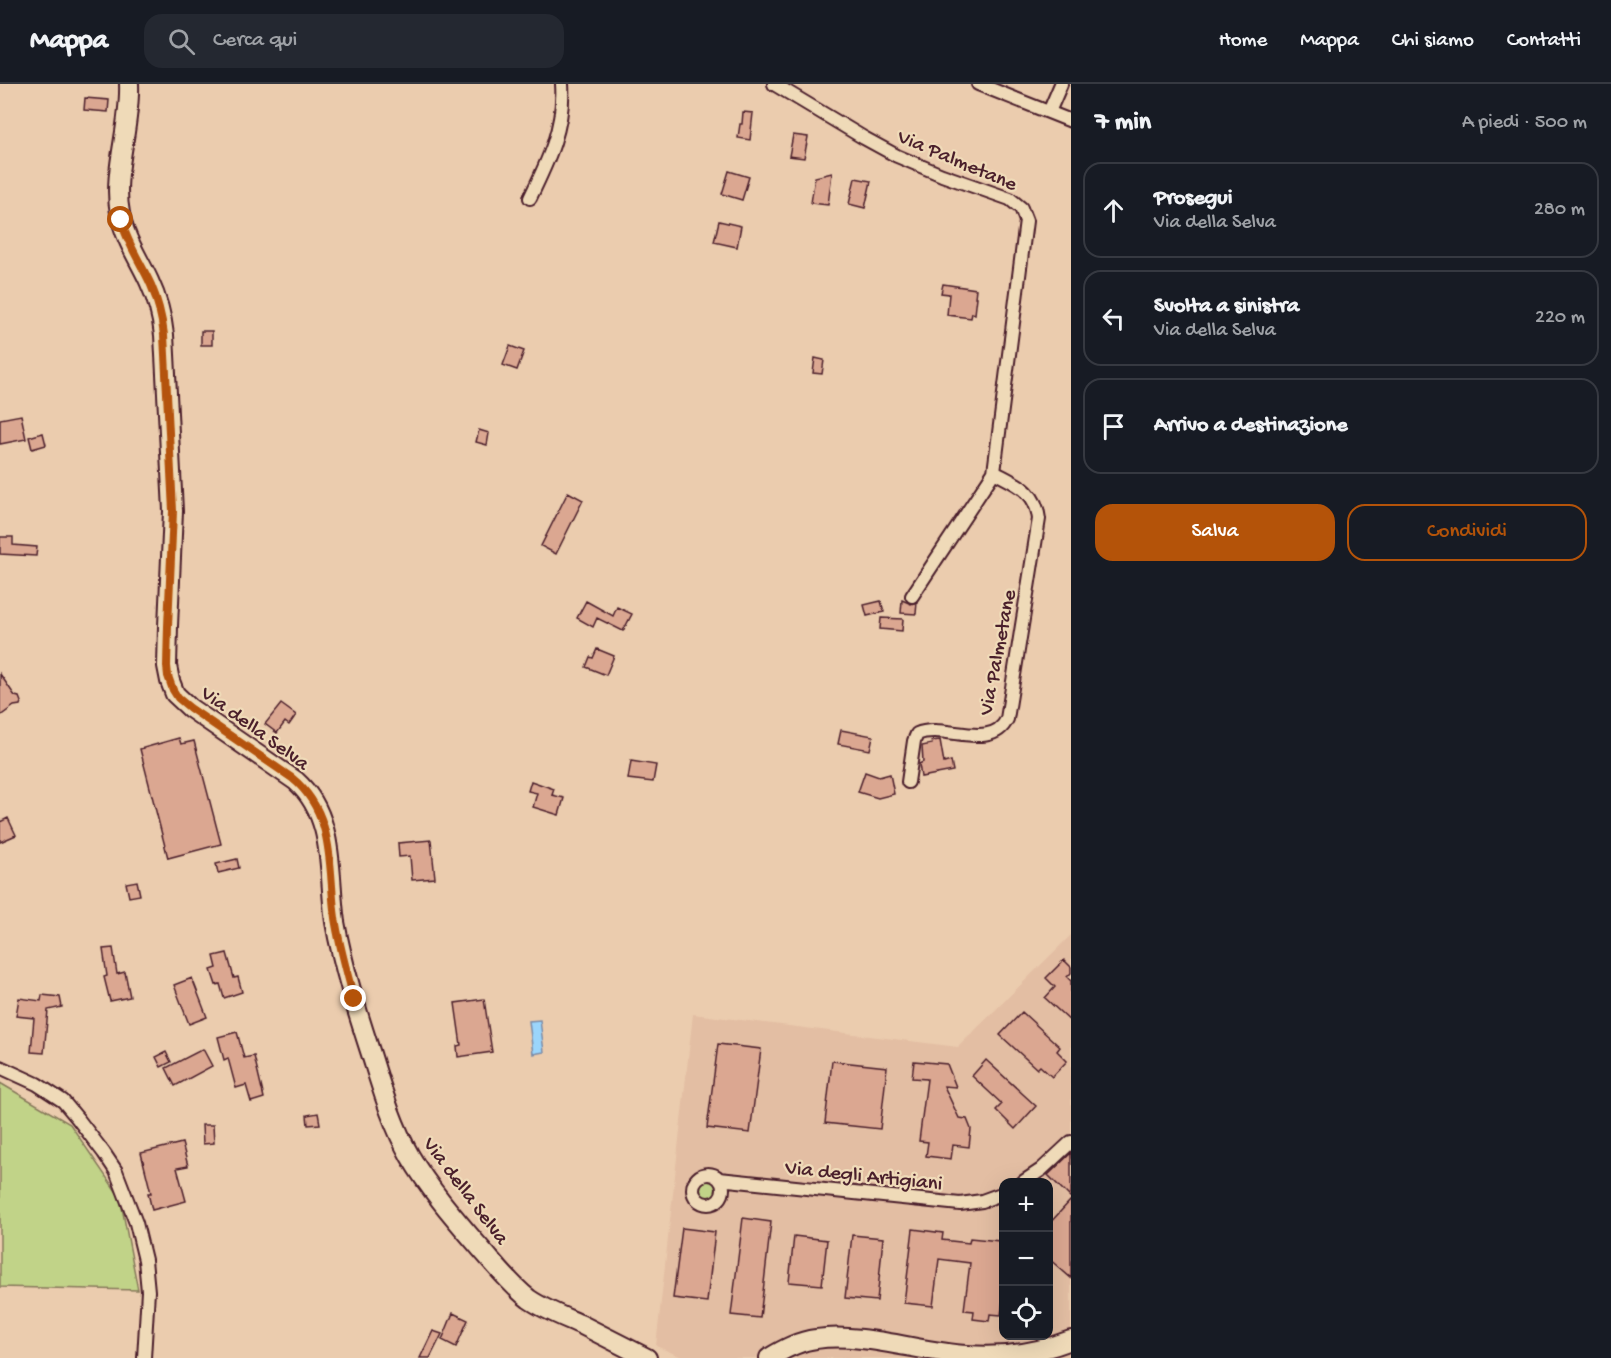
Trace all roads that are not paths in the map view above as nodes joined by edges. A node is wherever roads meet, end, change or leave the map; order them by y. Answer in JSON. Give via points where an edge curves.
{"nodes":[{"id":1,"x":129,"y":84,"type":"edge"},
{"id":2,"x":562,"y":84,"type":"edge"},
{"id":3,"x":774,"y":84,"type":"edge"},
{"id":4,"x":978,"y":84,"type":"edge"},
{"id":5,"x":1061,"y":84,"type":"edge"},
{"id":6,"x":1049,"y":112,"type":"junction"},
{"id":7,"x":1071,"y":121,"type":"edge"},
{"id":8,"x":530,"y":198,"type":"dead end"},
{"id":9,"x":994,"y":472,"type":"junction"},
{"id":10,"x":912,"y":596,"type":"dead end"},
{"id":11,"x":908,"y":782,"type":"dead end"},
{"id":12,"x":0,"y":1067,"type":"edge"},
{"id":13,"x":1071,"y":1142,"type":"edge"},
{"id":14,"x":1029,"y":1178,"type":"edge"},
{"id":15,"x":719,"y":1179,"type":"dead end"},
{"id":16,"x":999,"y":1195,"type":"edge"},
{"id":17,"x":1071,"y":1340,"type":"edge"},
{"id":18,"x":1049,"y":1352,"type":"edge"},
{"id":19,"x":144,"y":1358,"type":"edge"},
{"id":20,"x":647,"y":1358,"type":"edge"},
{"id":21,"x":769,"y":1358,"type":"edge"}],
"edges":[{"from":1,"to":20,"type":"street","name":"Via della Selva","via":[[118,198],[125,232],[155,294],[164,335],[173,501],[167,666],[171,686],[178,698],[199,715],[296,781],[316,807],[329,853],[337,933],[359,1018],[394,1120],[428,1183],[524,1294]]},
{"from":2,"to":8,"type":"street","via":[[557,136]]},
{"from":3,"to":9,"type":"street","name":"Via Palmetane","via":[[882,148],[1010,199],[1023,212],[1026,223]]},
{"from":4,"to":6,"type":"street"},
{"from":5,"to":6,"type":"street"},
{"from":6,"to":7,"type":"street"},
{"from":9,"to":10,"type":"street","name":"Via Palmetane"},
{"from":9,"to":11,"type":"street","name":"Via Palmetane","via":[[1028,492],[1039,519],[1007,719],[1001,728],[988,734],[917,734]]},
{"from":12,"to":19,"type":"street","via":[[58,1097],[116,1171],[145,1260],[148,1291]]},
{"from":13,"to":14,"type":"street"},
{"from":15,"to":16,"type":"street","name":"Via degli Artigiani","via":[[960,1204]]},
{"from":17,"to":18,"type":"street"},
{"from":18,"to":21,"type":"street","via":[[979,1356],[865,1340],[819,1339]]}]}
